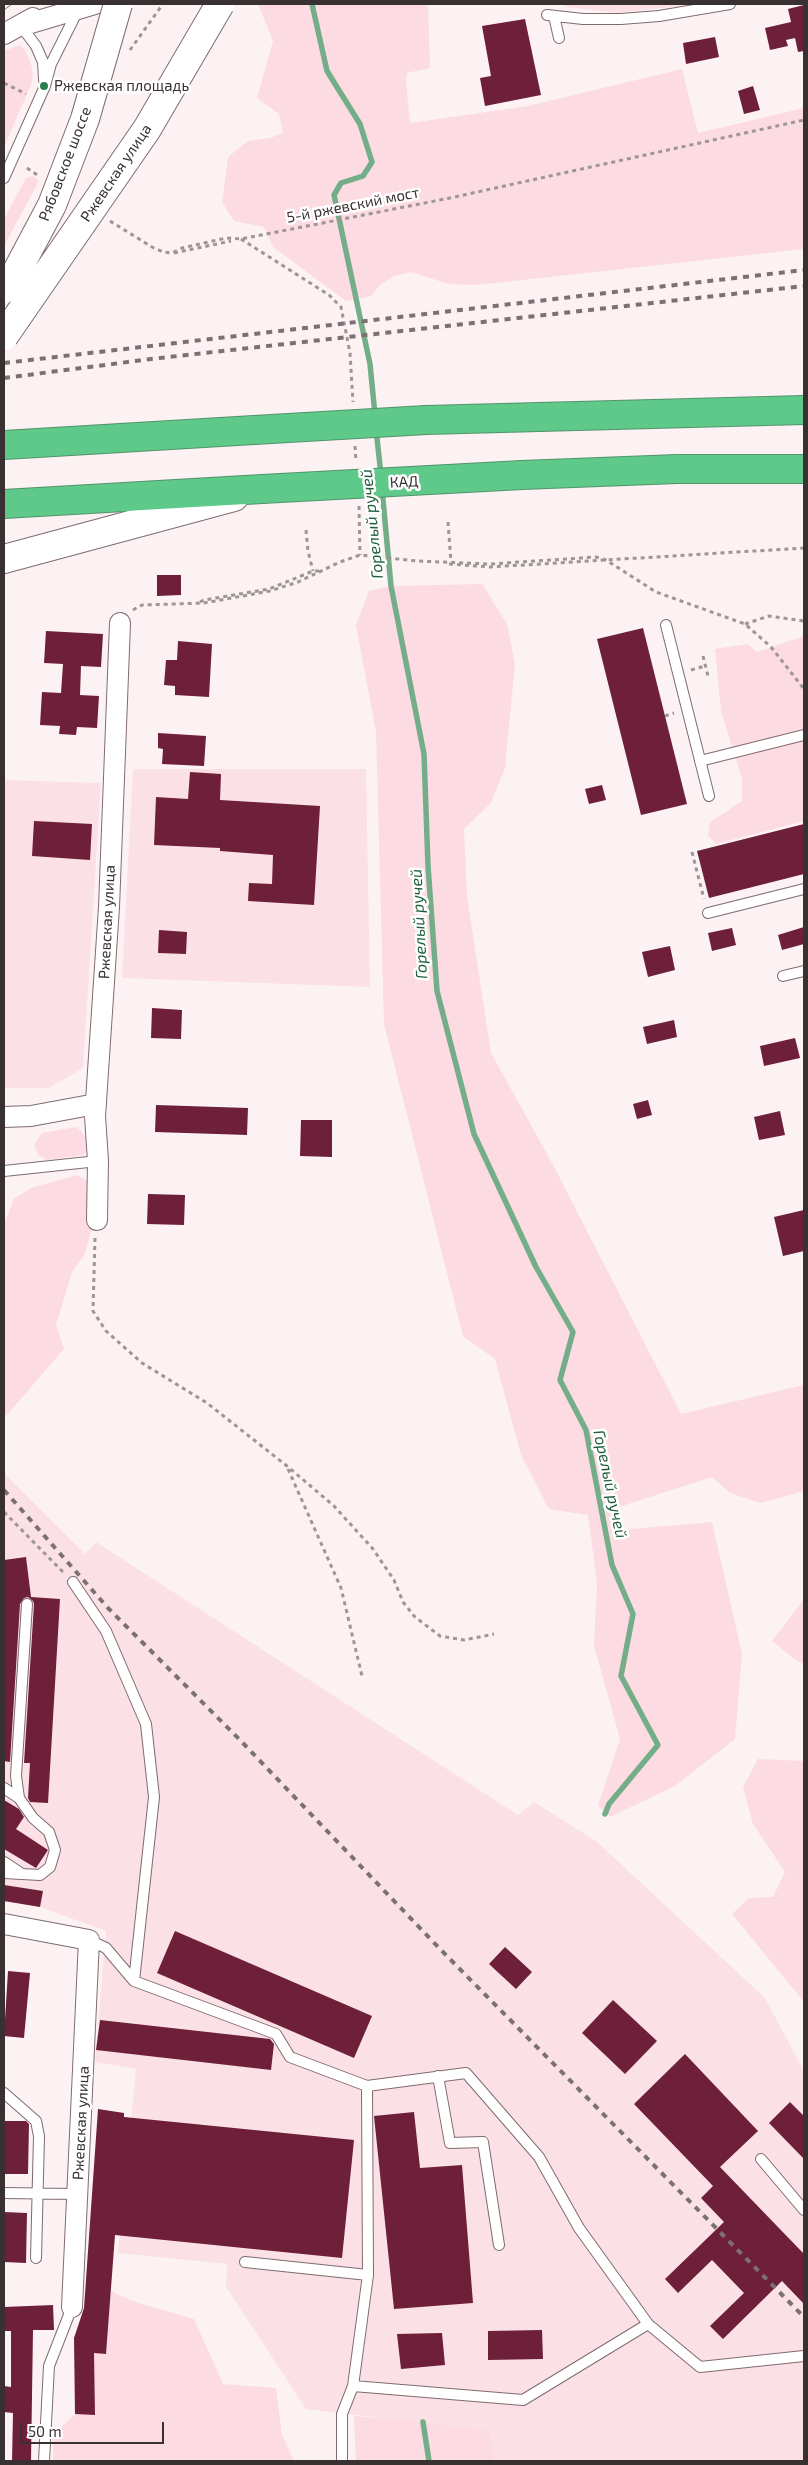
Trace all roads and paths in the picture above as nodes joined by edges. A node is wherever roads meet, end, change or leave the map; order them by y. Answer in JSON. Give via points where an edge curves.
{"nodes":[{"id":1,"x":56,"y":4,"type":"edge"},
{"id":2,"x":118,"y":4,"type":"edge"},
{"id":3,"x":220,"y":4,"type":"edge"},
{"id":4,"x":730,"y":4,"type":"edge"},
{"id":5,"x":87,"y":6,"type":"edge"},
{"id":6,"x":12,"y":30,"type":"edge"},
{"id":7,"x":559,"y":38,"type":"dead end"},
{"id":8,"x":4,"y":83,"type":"edge"},
{"id":9,"x":45,"y":86,"type":"junction"},
{"id":10,"x":27,"y":94,"type":"dead end"},
{"id":11,"x":804,"y":120,"type":"edge"},
{"id":12,"x":4,"y":178,"type":"edge"},
{"id":13,"x":231,"y":240,"type":"junction"},
{"id":14,"x":241,"y":240,"type":"junction"},
{"id":15,"x":182,"y":248,"type":"dead end"},
{"id":16,"x":172,"y":253,"type":"dead end"},
{"id":17,"x":4,"y":289,"type":"edge"},
{"id":18,"x":4,"y":336,"type":"edge"},
{"id":19,"x":353,"y":410,"type":"dead end"},
{"id":20,"x":804,"y":410,"type":"edge"},
{"id":21,"x":355,"y":439,"type":"dead end"},
{"id":22,"x":4,"y":445,"type":"edge"},
{"id":23,"x":357,"y":467,"type":"dead end"},
{"id":24,"x":804,"y":469,"type":"edge"},
{"id":25,"x":262,"y":489,"type":"junction"},
{"id":26,"x":4,"y":504,"type":"edge"},
{"id":27,"x":359,"y":505,"type":"dead end"},
{"id":28,"x":448,"y":522,"type":"dead end"},
{"id":29,"x":306,"y":530,"type":"dead end"},
{"id":30,"x":804,"y":548,"type":"edge"},
{"id":31,"x":360,"y":555,"type":"junction"},
{"id":32,"x":4,"y":559,"type":"edge"},
{"id":33,"x":606,"y":560,"type":"junction"},
{"id":34,"x":434,"y":562,"type":"junction"},
{"id":35,"x":451,"y":562,"type":"junction"},
{"id":36,"x":313,"y":571,"type":"junction"},
{"id":37,"x":319,"y":572,"type":"junction"},
{"id":38,"x":199,"y":603,"type":"junction"},
{"id":39,"x":804,"y":622,"type":"edge"},
{"id":40,"x":120,"y":623,"type":"joint"},
{"id":41,"x":745,"y":624,"type":"junction"},
{"id":42,"x":666,"y":625,"type":"dead end"},
{"id":43,"x":703,"y":656,"type":"dead end"},
{"id":44,"x":705,"y":666,"type":"junction"},
{"id":45,"x":692,"y":669,"type":"dead end"},
{"id":46,"x":708,"y":676,"type":"dead end"},
{"id":47,"x":804,"y":689,"type":"edge"},
{"id":48,"x":804,"y":735,"type":"edge"},
{"id":49,"x":700,"y":761,"type":"junction"},
{"id":50,"x":709,"y":796,"type":"dead end"},
{"id":51,"x":692,"y":852,"type":"dead end"},
{"id":52,"x":804,"y":889,"type":"edge"},
{"id":53,"x":708,"y":913,"type":"joint"},
{"id":54,"x":804,"y":971,"type":"edge"},
{"id":55,"x":783,"y":976,"type":"dead end"},
{"id":56,"x":96,"y":1104,"type":"junction"},
{"id":57,"x":4,"y":1117,"type":"edge"},
{"id":58,"x":98,"y":1161,"type":"junction"},
{"id":59,"x":4,"y":1171,"type":"edge"},
{"id":60,"x":96,"y":1220,"type":"joint"},
{"id":61,"x":287,"y":1466,"type":"junction"},
{"id":62,"x":4,"y":1512,"type":"edge"},
{"id":63,"x":73,"y":1582,"type":"joint"},
{"id":64,"x":27,"y":1604,"type":"dead end"},
{"id":65,"x":494,"y":1634,"type":"dead end"},
{"id":66,"x":362,"y":1676,"type":"dead end"},
{"id":67,"x":4,"y":1788,"type":"edge"},
{"id":68,"x":19,"y":1798,"type":"junction"},
{"id":69,"x":4,"y":1862,"type":"edge"},
{"id":70,"x":4,"y":1873,"type":"edge"},
{"id":71,"x":25,"y":1876,"type":"junction"},
{"id":72,"x":4,"y":1924,"type":"edge"},
{"id":73,"x":89,"y":1940,"type":"junction"},
{"id":74,"x":134,"y":1980,"type":"junction"},
{"id":75,"x":438,"y":2076,"type":"junction"},
{"id":76,"x":367,"y":2086,"type":"junction"},
{"id":77,"x":4,"y":2093,"type":"edge"},
{"id":78,"x":761,"y":2159,"type":"dead end"},
{"id":79,"x":4,"y":2193,"type":"edge"},
{"id":80,"x":38,"y":2193,"type":"junction"},
{"id":81,"x":78,"y":2194,"type":"junction"},
{"id":82,"x":804,"y":2210,"type":"edge"},
{"id":83,"x":499,"y":2245,"type":"dead end"},
{"id":84,"x":36,"y":2258,"type":"dead end"},
{"id":85,"x":245,"y":2262,"type":"dead end"},
{"id":86,"x":368,"y":2275,"type":"junction"},
{"id":87,"x":72,"y":2307,"type":"joint"},
{"id":88,"x":648,"y":2324,"type":"junction"},
{"id":89,"x":804,"y":2356,"type":"edge"},
{"id":90,"x":353,"y":2386,"type":"junction"},
{"id":91,"x":44,"y":2461,"type":"edge"},
{"id":92,"x":342,"y":2461,"type":"edge"}],
"edges":[{"from":1,"to":6,"type":"street"},
{"from":2,"to":17,"type":"main road","name":"Рябовское шоссе","bridge":true,"via":[[85,118],[52,205]]},
{"from":3,"to":18,"type":"main road","name":"Ржевская улица","bridge":true,"via":[[147,129]]},
{"from":4,"to":7,"type":"lane","via":[[621,19],[550,15]]},
{"from":5,"to":6,"type":"street"},
{"from":5,"to":9,"type":"lane","via":[[52,64]]},
{"from":6,"to":9,"type":"lane","via":[[36,46]]},
{"from":8,"to":10,"type":"path"},
{"from":9,"to":12,"type":"lane"},
{"from":11,"to":14,"type":"path","name":"5-й ржевский мост"},
{"from":13,"to":14,"type":"path","name":"5-й ржевский мост"},
{"from":13,"to":15,"type":"path","via":[[226,238]]},
{"from":13,"to":16,"type":"path"},
{"from":14,"to":19,"type":"path","via":[[329,295],[341,307],[350,353]]},
{"from":20,"to":22,"type":"highway","bridge":true,"via":[[426,420]]},
{"from":21,"to":23,"type":"path"},
{"from":24,"to":25,"type":"highway","name":"КАД","bridge":true,"via":[[522,475]]},
{"from":25,"to":26,"type":"highway","name":"КАД"},
{"from":25,"to":32,"type":"main road"},
{"from":27,"to":31,"type":"path"},
{"from":28,"to":35,"type":"path"},
{"from":29,"to":36,"type":"path"},
{"from":30,"to":33,"type":"path"},
{"from":31,"to":34,"type":"path"},
{"from":31,"to":37,"type":"path"},
{"from":33,"to":34,"type":"path","via":[[490,567]]},
{"from":33,"to":35,"type":"path","via":[[596,557],[490,564]]},
{"from":33,"to":41,"type":"path","via":[[656,592]]},
{"from":34,"to":35,"type":"path"},
{"from":36,"to":37,"type":"path"},
{"from":36,"to":38,"type":"path","via":[[269,589]]},
{"from":37,"to":38,"type":"path","via":[[281,589]]},
{"from":38,"to":40,"type":"path","via":[[142,605],[133,609]]},
{"from":39,"to":41,"type":"path","via":[[769,616]]},
{"from":40,"to":56,"type":"street","name":"Ржевская улица","via":[[109,907]]},
{"from":41,"to":47,"type":"path","via":[[771,647]]},
{"from":42,"to":49,"type":"lane"},
{"from":43,"to":44,"type":"path"},
{"from":44,"to":45,"type":"path"},
{"from":44,"to":46,"type":"path"},
{"from":48,"to":49,"type":"lane"},
{"from":49,"to":50,"type":"lane"},
{"from":51,"to":53,"type":"path"},
{"from":52,"to":53,"type":"lane"},
{"from":54,"to":55,"type":"lane"},
{"from":56,"to":57,"type":"street","via":[[31,1116]]},
{"from":56,"to":58,"type":"street","name":"Ржевская улица"},
{"from":58,"to":59,"type":"lane"},
{"from":58,"to":60,"type":"street","name":"Ржевская улица"},
{"from":60,"to":61,"type":"path","via":[[93,1311],[106,1331],[142,1363],[207,1403]]},
{"from":61,"to":65,"type":"path","via":[[334,1506],[373,1549],[415,1617],[440,1636],[464,1640]]},
{"from":61,"to":66,"type":"path","via":[[341,1588]]},
{"from":62,"to":63,"type":"path"},
{"from":63,"to":74,"type":"lane","via":[[106,1631],[146,1724],[154,1797]]},
{"from":64,"to":68,"type":"lane","via":[[16,1776]]},
{"from":67,"to":68,"type":"lane"},
{"from":68,"to":71,"type":"lane","via":[[33,1818],[49,1832],[55,1850],[50,1867],[40,1875]]},
{"from":69,"to":71,"type":"lane"},
{"from":70,"to":71,"type":"lane"},
{"from":72,"to":73,"type":"street"},
{"from":73,"to":74,"type":"lane","via":[[106,1948]]},
{"from":73,"to":81,"type":"street","name":"Ржевская улица"},
{"from":74,"to":76,"type":"lane","via":[[276,2034],[290,2057]]},
{"from":75,"to":76,"type":"lane"},
{"from":75,"to":83,"type":"lane","via":[[450,2143],[483,2142]]},
{"from":75,"to":88,"type":"lane","via":[[466,2073],[539,2157],[579,2228]]},
{"from":76,"to":86,"type":"lane"},
{"from":77,"to":80,"type":"lane","via":[[36,2121],[39,2136]]},
{"from":78,"to":82,"type":"lane"},
{"from":79,"to":80,"type":"lane"},
{"from":80,"to":81,"type":"lane"},
{"from":80,"to":84,"type":"lane"},
{"from":81,"to":87,"type":"street","name":"Ржевская улица"},
{"from":85,"to":86,"type":"lane"},
{"from":86,"to":90,"type":"lane"},
{"from":87,"to":91,"type":"lane","via":[[49,2366]]},
{"from":88,"to":89,"type":"lane","via":[[700,2367]]},
{"from":88,"to":90,"type":"lane","via":[[523,2400]]},
{"from":90,"to":92,"type":"lane","via":[[342,2414]]}]}
